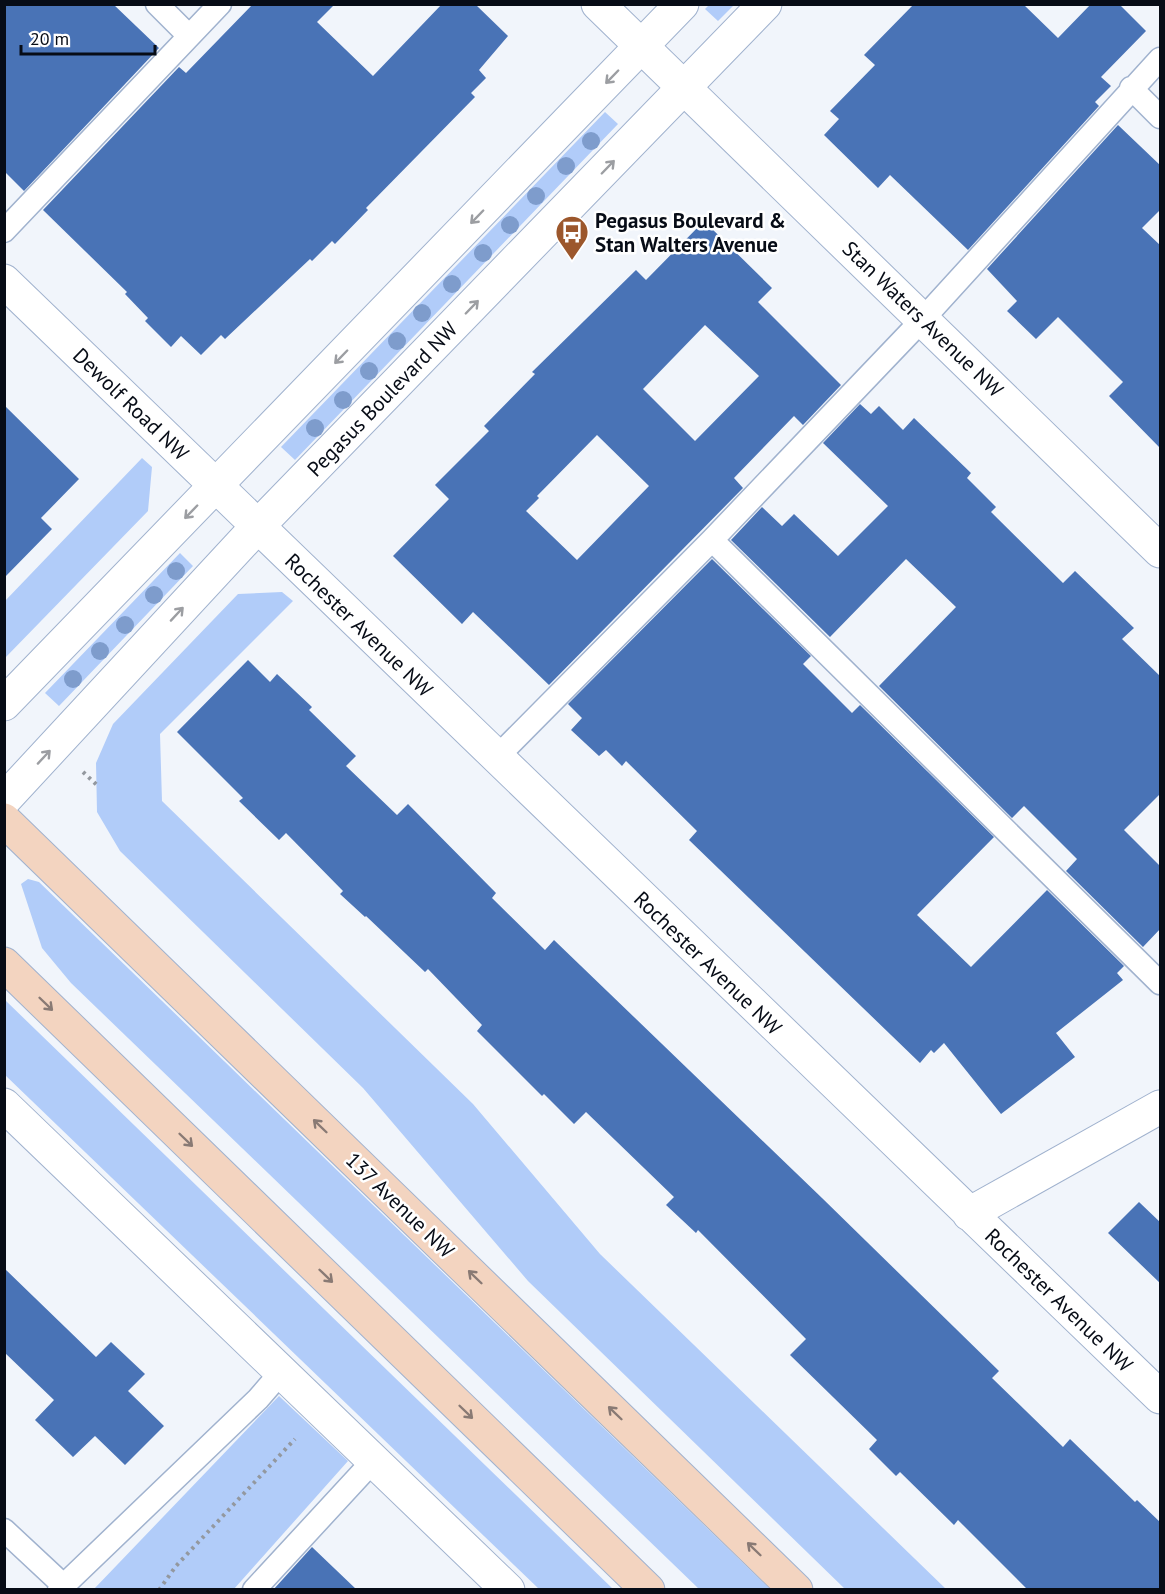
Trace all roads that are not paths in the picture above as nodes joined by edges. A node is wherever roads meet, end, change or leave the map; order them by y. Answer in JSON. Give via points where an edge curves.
{"nodes":[{"id":1,"x":157,"y":4,"type":"edge"},
{"id":2,"x":220,"y":4,"type":"edge"},
{"id":3,"x":598,"y":4,"type":"edge"},
{"id":4,"x":682,"y":4,"type":"edge"},
{"id":5,"x":765,"y":4,"type":"edge"},
{"id":6,"x":189,"y":36,"type":"junction"},
{"id":7,"x":641,"y":47,"type":"junction"},
{"id":8,"x":1161,"y":59,"type":"edge"},
{"id":9,"x":685,"y":88,"type":"junction"},
{"id":10,"x":1131,"y":88,"type":"junction"},
{"id":11,"x":1161,"y":117,"type":"edge"},
{"id":12,"x":4,"y":231,"type":"edge"},
{"id":13,"x":4,"y":280,"type":"edge"},
{"id":14,"x":923,"y":319,"type":"junction"},
{"id":15,"x":215,"y":487,"type":"junction"},
{"id":16,"x":257,"y":527,"type":"junction"},
{"id":17,"x":712,"y":540,"type":"junction"},
{"id":18,"x":1161,"y":551,"type":"edge"},
{"id":19,"x":4,"y":705,"type":"edge"},
{"id":20,"x":496,"y":758,"type":"junction"},
{"id":21,"x":4,"y":800,"type":"edge"},
{"id":22,"x":4,"y":820,"type":"edge"},
{"id":23,"x":4,"y":964,"type":"edge"},
{"id":24,"x":1161,"y":983,"type":"edge"},
{"id":25,"x":4,"y":1105,"type":"edge"},
{"id":26,"x":1161,"y":1107,"type":"edge"},
{"id":27,"x":969,"y":1214,"type":"junction"},
{"id":28,"x":283,"y":1370,"type":"junction"},
{"id":29,"x":1161,"y":1397,"type":"edge"},
{"id":30,"x":374,"y":1460,"type":"junction"},
{"id":31,"x":4,"y":1530,"type":"edge"},
{"id":32,"x":61,"y":1587,"type":"edge"},
{"id":33,"x":254,"y":1590,"type":"edge"},
{"id":34,"x":508,"y":1590,"type":"edge"},
{"id":35,"x":648,"y":1590,"type":"edge"},
{"id":36,"x":796,"y":1590,"type":"edge"}],
"edges":[{"from":1,"to":6,"type":"lane"},
{"from":2,"to":6,"type":"lane"},
{"from":3,"to":7,"type":"street","name":"Stan Waters Avenue NW"},
{"from":4,"to":7,"type":"street"},
{"from":5,"to":9,"type":"street","name":"Pegasus Boulevard NW"},
{"from":6,"to":12,"type":"lane"},
{"from":7,"to":9,"type":"street","name":"Stan Waters Avenue NW"},
{"from":7,"to":15,"type":"street","one_way":true},
{"from":8,"to":10,"type":"lane"},
{"from":9,"to":14,"type":"street","name":"Stan Waters Avenue NW"},
{"from":16,"to":9,"type":"street","name":"Pegasus Boulevard NW","one_way":true},
{"from":10,"to":11,"type":"lane"},
{"from":10,"to":14,"type":"lane"},
{"from":13,"to":15,"type":"street","name":"Dewolf Road NW"},
{"from":14,"to":17,"type":"lane"},
{"from":14,"to":18,"type":"street","name":"Stan Waters Avenue NW"},
{"from":15,"to":16,"type":"street","name":"Dewolf Road NW"},
{"from":15,"to":19,"type":"street","one_way":true},
{"from":16,"to":20,"type":"street","name":"Rochester Avenue NW"},
{"from":21,"to":16,"type":"street","name":"Pegasus Boulevard NW","one_way":true},
{"from":17,"to":20,"type":"lane"},
{"from":17,"to":24,"type":"lane"},
{"from":20,"to":27,"type":"street","name":"Rochester Avenue NW"},
{"from":36,"to":22,"type":"main road","name":"137 Avenue NW","one_way":true},
{"from":23,"to":35,"type":"main road","one_way":true},
{"from":25,"to":28,"type":"street"},
{"from":26,"to":27,"type":"street"},
{"from":27,"to":29,"type":"street","name":"Rochester Avenue NW"},
{"from":28,"to":30,"type":"street"},
{"from":28,"to":32,"type":"lane","via":[[258,1399]]},
{"from":30,"to":33,"type":"lane"},
{"from":30,"to":34,"type":"street"},
{"from":31,"to":32,"type":"lane"}]}
